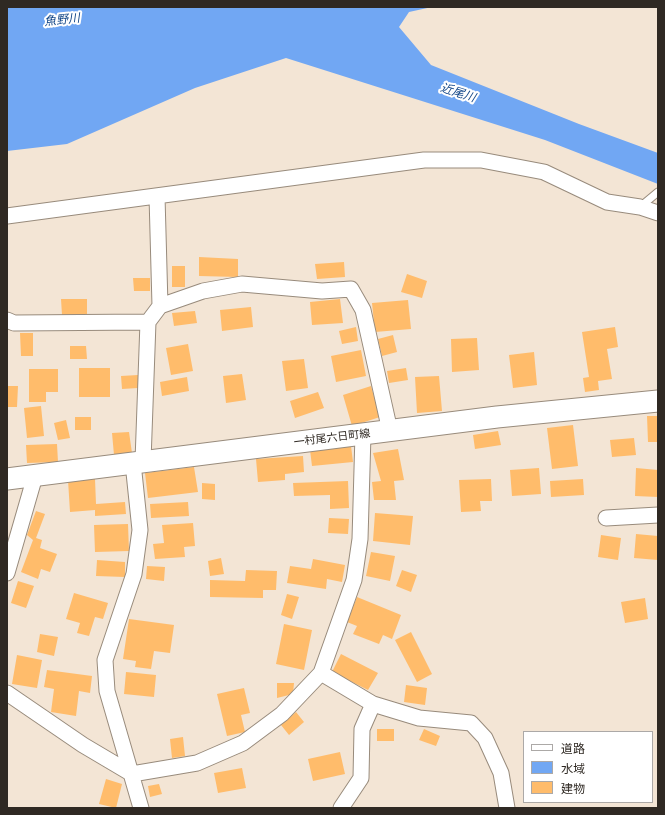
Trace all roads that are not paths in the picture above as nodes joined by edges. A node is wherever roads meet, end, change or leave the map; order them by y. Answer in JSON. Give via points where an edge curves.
{"nodes":[{"id":1,"x":658,"y":192,"type":"edge"},
{"id":2,"x":157,"y":196,"type":"junction"},
{"id":3,"x":640,"y":207,"type":"junction"},
{"id":4,"x":658,"y":213,"type":"edge"},
{"id":5,"x":7,"y":216,"type":"edge"},
{"id":6,"x":160,"y":306,"type":"junction"},
{"id":7,"x":7,"y":320,"type":"edge"},
{"id":8,"x":148,"y":322,"type":"junction"},
{"id":9,"x":658,"y":401,"type":"edge"},
{"id":10,"x":390,"y":430,"type":"junction"},
{"id":11,"x":363,"y":434,"type":"junction"},
{"id":12,"x":138,"y":462,"type":"junction"},
{"id":13,"x":35,"y":476,"type":"junction"},
{"id":14,"x":7,"y":479,"type":"edge"},
{"id":15,"x":658,"y":515,"type":"edge"},
{"id":16,"x":606,"y":518,"type":"dead end"},
{"id":17,"x":7,"y":573,"type":"edge"},
{"id":18,"x":320,"y":673,"type":"junction"},
{"id":19,"x":7,"y":693,"type":"edge"},
{"id":20,"x":372,"y":704,"type":"junction"},
{"id":21,"x":132,"y":774,"type":"junction"},
{"id":22,"x":141,"y":808,"type":"edge"},
{"id":23,"x":340,"y":808,"type":"edge"},
{"id":24,"x":507,"y":808,"type":"edge"}],
"edges":[{"from":1,"to":3,"type":"lane"},
{"from":2,"to":3,"type":"street","via":[[424,160],[481,160],[544,172],[607,202]]},
{"from":2,"to":5,"type":"street"},
{"from":2,"to":6,"type":"street"},
{"from":3,"to":4,"type":"street"},
{"from":6,"to":8,"type":"street"},
{"from":6,"to":10,"type":"street","via":[[203,291],[242,284],[322,291],[351,289],[363,310]]},
{"from":7,"to":8,"type":"street","via":[[14,323]]},
{"from":8,"to":12,"type":"street"},
{"from":9,"to":10,"type":"main road","name":"一村尾六日町線"},
{"from":10,"to":11,"type":"main road","name":"一村尾六日町線"},
{"from":11,"to":12,"type":"main road","name":"一村尾六日町線"},
{"from":11,"to":18,"type":"street","via":[[360,539],[354,580]]},
{"from":12,"to":13,"type":"main road","name":"一村尾六日町線"},
{"from":12,"to":21,"type":"street","via":[[140,530],[134,574],[105,660],[107,692]]},
{"from":13,"to":14,"type":"main road","name":"一村尾六日町線"},
{"from":13,"to":17,"type":"street"},
{"from":15,"to":16,"type":"street"},
{"from":18,"to":20,"type":"street"},
{"from":18,"to":21,"type":"street","via":[[282,714],[243,743],[197,762]]},
{"from":19,"to":21,"type":"street","via":[[83,745]]},
{"from":20,"to":23,"type":"street","via":[[362,729],[361,778]]},
{"from":20,"to":24,"type":"street","via":[[419,718],[471,723],[485,738],[501,773]]},
{"from":21,"to":22,"type":"street"}]}
